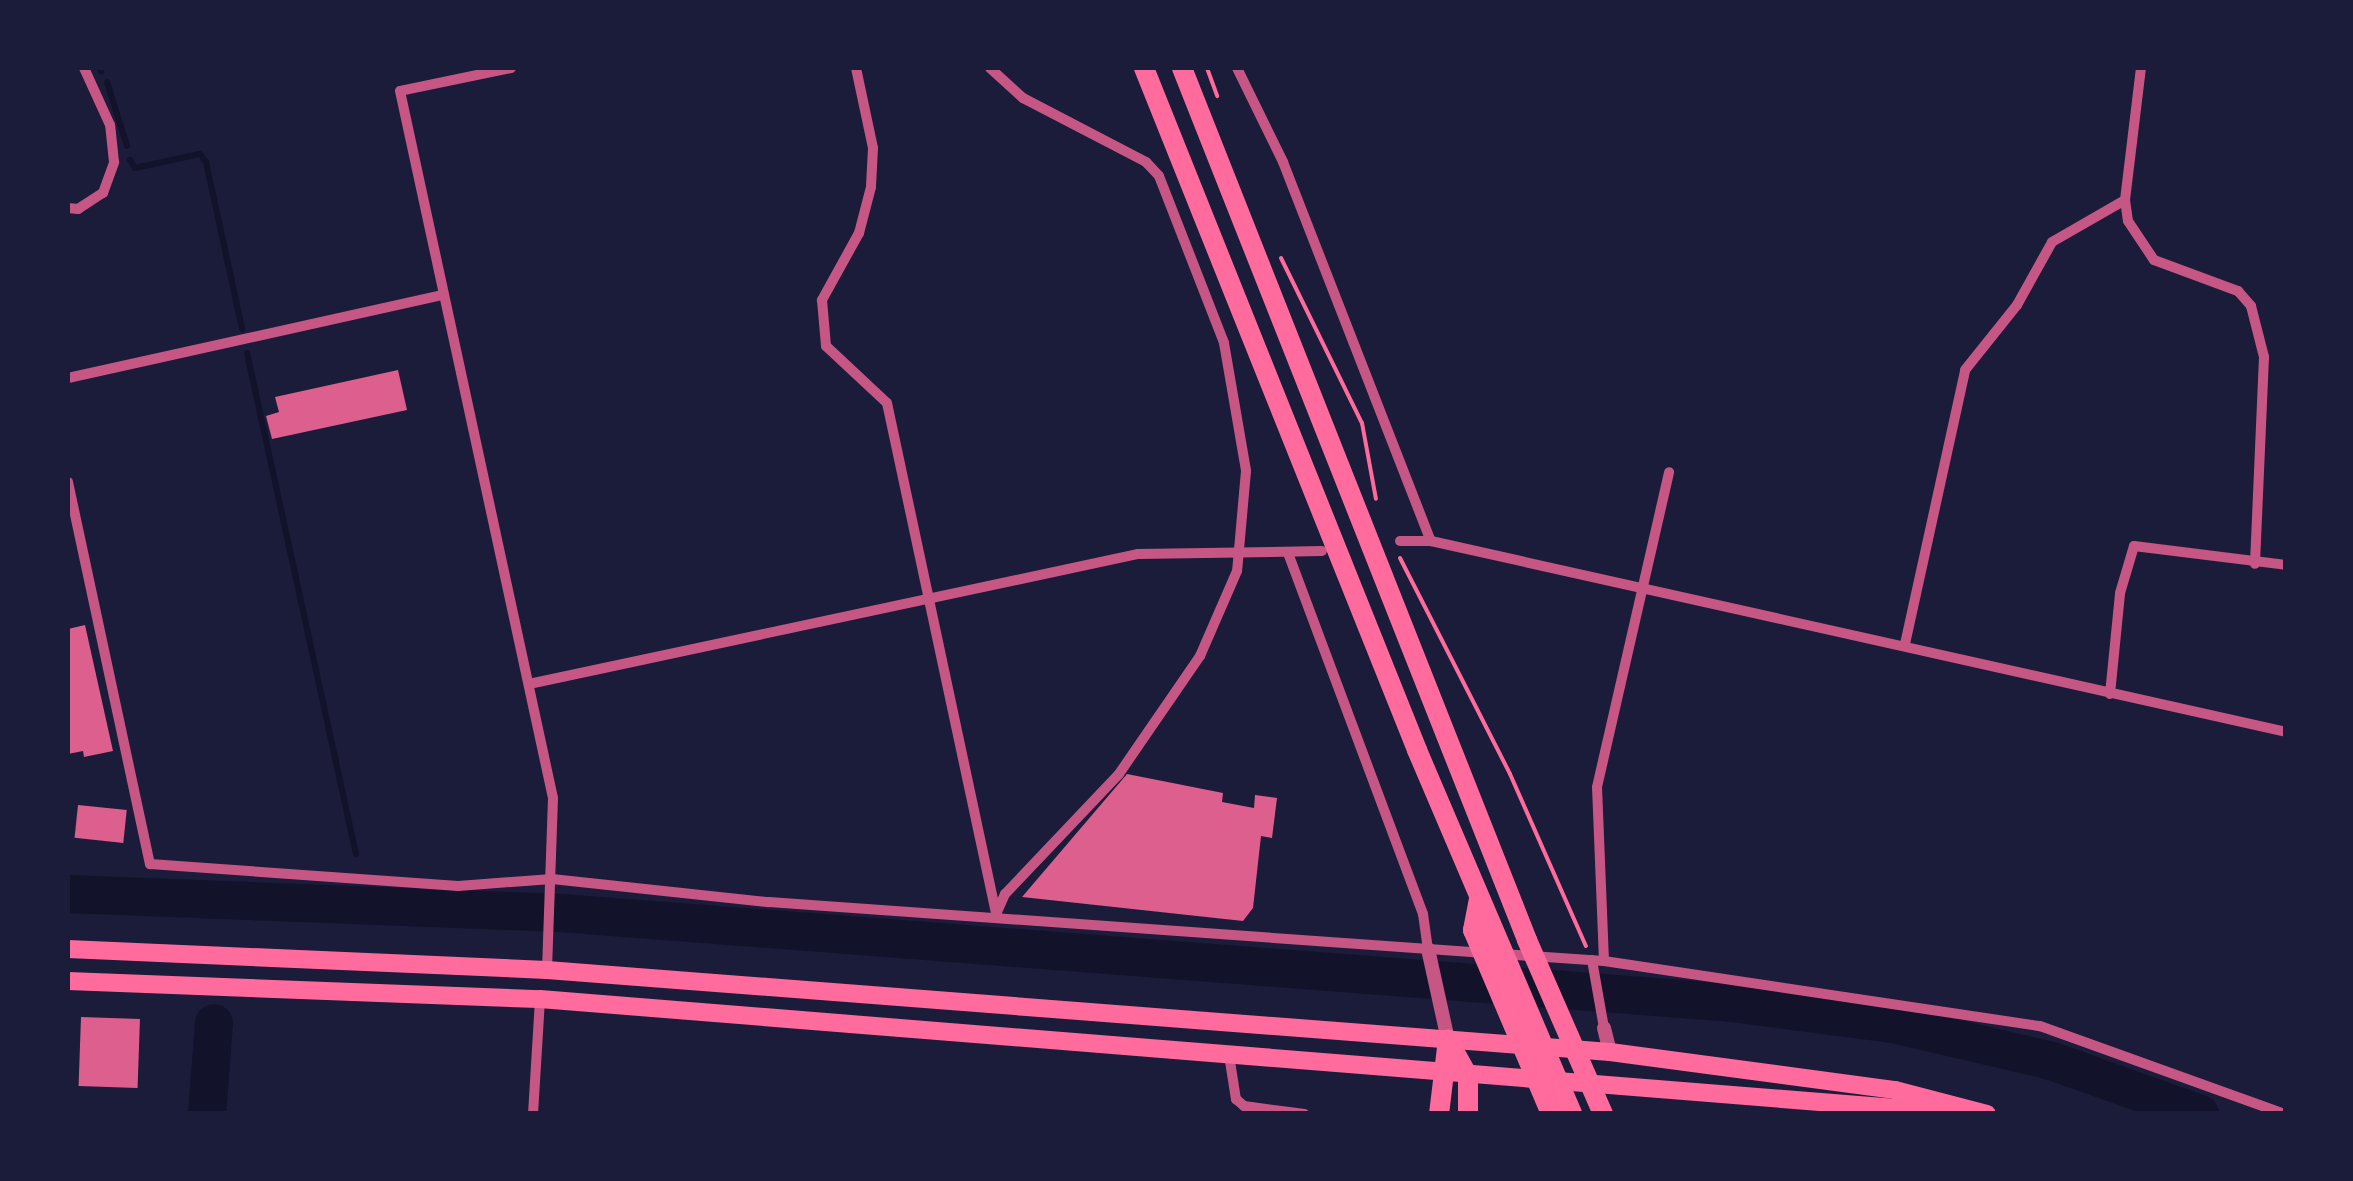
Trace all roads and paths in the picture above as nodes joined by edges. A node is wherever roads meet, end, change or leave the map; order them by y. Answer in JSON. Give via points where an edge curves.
{"nodes":[{"id":1,"x":84,"y":68,"type":"edge"},
{"id":2,"x":511,"y":68,"type":"edge"},
{"id":3,"x":856,"y":68,"type":"edge"},
{"id":4,"x":990,"y":68,"type":"edge"},
{"id":5,"x":1144,"y":68,"type":"edge"},
{"id":6,"x":1182,"y":68,"type":"edge"},
{"id":7,"x":1206,"y":68,"type":"edge"},
{"id":8,"x":1237,"y":68,"type":"edge"},
{"id":9,"x":2140,"y":68,"type":"edge"},
{"id":10,"x":1220,"y":104,"type":"dead end"},
{"id":11,"x":2125,"y":200,"type":"junction"},
{"id":12,"x":68,"y":208,"type":"edge"},
{"id":13,"x":1278,"y":252,"type":"dead end"},
{"id":14,"x":443,"y":295,"type":"junction"},
{"id":15,"x":68,"y":378,"type":"edge"},
{"id":16,"x":1670,"y":472,"type":"dead end"},
{"id":17,"x":68,"y":482,"type":"edge"},
{"id":18,"x":1383,"y":516,"type":"dead end"},
{"id":19,"x":1431,"y":540,"type":"junction"},
{"id":20,"x":1398,"y":546,"type":"joint"},
{"id":21,"x":1322,"y":551,"type":"dead end"},
{"id":22,"x":1288,"y":552,"type":"junction"},
{"id":23,"x":1241,"y":553,"type":"junction"},
{"id":24,"x":2255,"y":564,"type":"junction"},
{"id":25,"x":2286,"y":565,"type":"edge"},
{"id":26,"x":1641,"y":588,"type":"junction"},
{"id":27,"x":928,"y":600,"type":"junction"},
{"id":28,"x":1905,"y":644,"type":"junction"},
{"id":29,"x":529,"y":684,"type":"junction"},
{"id":30,"x":2110,"y":694,"type":"junction"},
{"id":31,"x":2286,"y":732,"type":"edge"},
{"id":32,"x":551,"y":885,"type":"junction"},
{"id":33,"x":996,"y":914,"type":"junction"},
{"id":34,"x":1488,"y":941,"type":"junction"},
{"id":35,"x":68,"y":949,"type":"edge"},
{"id":36,"x":1428,"y":949,"type":"junction"},
{"id":37,"x":1597,"y":964,"type":"junction"},
{"id":38,"x":547,"y":970,"type":"junction"},
{"id":39,"x":68,"y":980,"type":"edge"},
{"id":40,"x":540,"y":998,"type":"junction"},
{"id":41,"x":1604,"y":1028,"type":"joint"},
{"id":42,"x":1448,"y":1040,"type":"junction"},
{"id":43,"x":1610,"y":1052,"type":"junction"},
{"id":44,"x":1229,"y":1054,"type":"junction"},
{"id":45,"x":1440,"y":1073,"type":"junction"},
{"id":46,"x":1468,"y":1076,"type":"junction"},
{"id":47,"x":533,"y":1114,"type":"edge"},
{"id":48,"x":1304,"y":1114,"type":"edge"},
{"id":49,"x":1439,"y":1114,"type":"edge"},
{"id":50,"x":1468,"y":1114,"type":"edge"},
{"id":51,"x":1552,"y":1114,"type":"edge"},
{"id":52,"x":1572,"y":1114,"type":"edge"},
{"id":53,"x":1603,"y":1114,"type":"edge"},
{"id":54,"x":1966,"y":1114,"type":"edge"},
{"id":55,"x":1987,"y":1114,"type":"edge"},
{"id":56,"x":2285,"y":1114,"type":"edge"}],
"edges":[{"from":1,"to":12,"type":"street","via":[[110,125],[114,162],[104,193]]},
{"from":2,"to":14,"type":"street","via":[[400,91]]},
{"from":3,"to":27,"type":"street","via":[[873,148],[872,188],[858,233],[822,300],[826,346],[887,403]]},
{"from":4,"to":23,"type":"street","via":[[1022,98],[1146,162],[1159,176],[1200,274],[1240,418],[1246,470]]},
{"from":5,"to":34,"type":"highway","via":[[1478,898]]},
{"from":6,"to":53,"type":"highway","via":[[1527,940]]},
{"from":7,"to":10,"type":"path"},
{"from":8,"to":19,"type":"street","via":[[1282,162]]},
{"from":9,"to":11,"type":"street"},
{"from":11,"to":24,"type":"street","via":[[2128,221],[2154,260],[2238,291],[2251,306],[2264,357]]},
{"from":11,"to":28,"type":"street","via":[[2052,242],[2016,305],[1965,370]]},
{"from":13,"to":18,"type":"path","via":[[1362,423]]},
{"from":14,"to":15,"type":"street"},
{"from":14,"to":29,"type":"street"},
{"from":16,"to":26,"type":"street"},
{"from":17,"to":32,"type":"street","via":[[150,864],[458,886]]},
{"from":19,"to":20,"type":"street"},
{"from":19,"to":26,"type":"street"},
{"from":20,"to":37,"type":"path"},
{"from":21,"to":22,"type":"street"},
{"from":22,"to":23,"type":"street"},
{"from":22,"to":36,"type":"street","via":[[1422,914]]},
{"from":23,"to":27,"type":"street","via":[[1138,554]]},
{"from":23,"to":33,"type":"street","via":[[1226,606],[1200,656],[1118,774],[1005,894]]},
{"from":24,"to":25,"type":"street"},
{"from":24,"to":30,"type":"street","via":[[2134,546],[2120,594]]},
{"from":26,"to":28,"type":"street"},
{"from":26,"to":37,"type":"street","via":[[1598,787]]},
{"from":27,"to":29,"type":"street"},
{"from":27,"to":33,"type":"street"},
{"from":28,"to":30,"type":"street"},
{"from":29,"to":32,"type":"street","via":[[553,798]]},
{"from":30,"to":31,"type":"street"},
{"from":32,"to":33,"type":"street"},
{"from":32,"to":38,"type":"street"},
{"from":33,"to":36,"type":"street"},
{"from":34,"to":51,"type":"highway"},
{"from":34,"to":52,"type":"highway"},
{"from":35,"to":38,"type":"main road"},
{"from":36,"to":37,"type":"street"},
{"from":36,"to":42,"type":"street"},
{"from":37,"to":41,"type":"street"},
{"from":37,"to":56,"type":"street","via":[[2040,1026]]},
{"from":38,"to":42,"type":"main road"},
{"from":39,"to":40,"type":"main road"},
{"from":40,"to":44,"type":"main road"},
{"from":40,"to":47,"type":"street"},
{"from":41,"to":43,"type":"street"},
{"from":42,"to":43,"type":"main road"},
{"from":42,"to":45,"type":"highway"},
{"from":42,"to":46,"type":"highway"},
{"from":43,"to":55,"type":"main road","via":[[1895,1090]]},
{"from":44,"to":45,"type":"main road"},
{"from":44,"to":48,"type":"street","via":[[1236,1099],[1244,1106]]},
{"from":45,"to":46,"type":"main road"},
{"from":45,"to":49,"type":"highway"},
{"from":46,"to":50,"type":"highway"},
{"from":46,"to":54,"type":"main road"}]}
